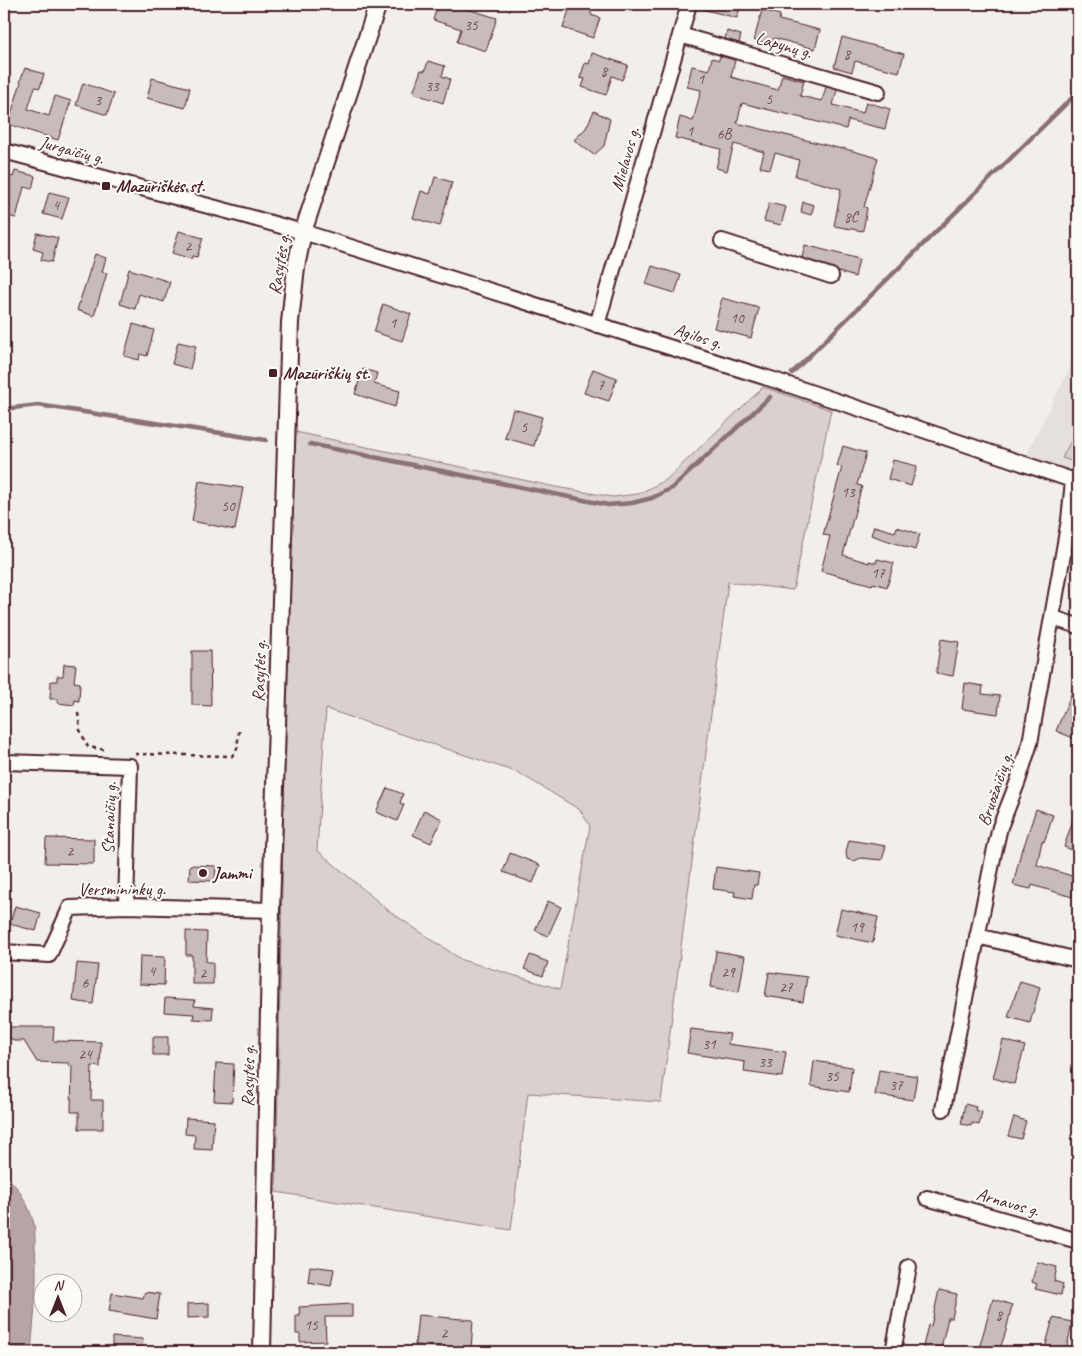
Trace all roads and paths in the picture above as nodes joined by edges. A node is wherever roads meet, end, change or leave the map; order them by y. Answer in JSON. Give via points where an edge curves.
{"nodes":[{"id":1,"x":378,"y":4,"type":"edge"},
{"id":2,"x":689,"y":4,"type":"edge"},
{"id":3,"x":680,"y":35,"type":"junction"},
{"id":4,"x":878,"y":92,"type":"dead end"},
{"id":5,"x":4,"y":151,"type":"edge"},
{"id":6,"x":304,"y":232,"type":"junction"},
{"id":7,"x":722,"y":241,"type":"dead end"},
{"id":8,"x":831,"y":276,"type":"dead end"},
{"id":9,"x":598,"y":325,"type":"junction"},
{"id":10,"x":1076,"y":482,"type":"edge"},
{"id":11,"x":1052,"y":618,"type":"junction"},
{"id":12,"x":1078,"y":626,"type":"edge"},
{"id":13,"x":78,"y":713,"type":"dead end"},
{"id":14,"x":240,"y":731,"type":"dead end"},
{"id":15,"x":107,"y":750,"type":"dead end"},
{"id":16,"x":135,"y":754,"type":"dead end"},
{"id":17,"x":4,"y":762,"type":"edge"},
{"id":18,"x":126,"y":906,"type":"junction"},
{"id":19,"x":271,"y":910,"type":"junction"},
{"id":20,"x":977,"y":936,"type":"junction"},
{"id":21,"x":4,"y":952,"type":"edge"},
{"id":22,"x":1078,"y":960,"type":"edge"},
{"id":23,"x":943,"y":1109,"type":"dead end"},
{"id":24,"x":927,"y":1198,"type":"dead end"},
{"id":25,"x":1078,"y":1241,"type":"edge"},
{"id":26,"x":910,"y":1267,"type":"dead end"},
{"id":27,"x":262,"y":1352,"type":"edge"},
{"id":28,"x":893,"y":1352,"type":"edge"}],
"edges":[{"from":1,"to":6,"type":"main road","name":"Rasytės g."},
{"from":2,"to":3,"type":"street","name":"Mielavos g."},
{"from":3,"to":4,"type":"street","name":"Lapynų g."},
{"from":3,"to":9,"type":"street","name":"Mielavos g."},
{"from":5,"to":6,"type":"street","name":"Jurgaičių g."},
{"from":6,"to":9,"type":"street","name":"Agilos g."},
{"from":6,"to":19,"type":"main road","name":"Rasytės g.","via":[[296,267],[290,322]]},
{"from":7,"to":8,"type":"street"},
{"from":9,"to":10,"type":"street","name":"Agilos g.","via":[[774,380]]},
{"from":10,"to":11,"type":"street","name":"Bruožaičių g."},
{"from":11,"to":12,"type":"street"},
{"from":11,"to":20,"type":"street","name":"Bruožaičių g.","via":[[1030,743],[1000,827]]},
{"from":13,"to":15,"type":"path","via":[[80,730],[88,747]]},
{"from":14,"to":16,"type":"path","via":[[237,749],[232,756]]},
{"from":17,"to":18,"type":"street","name":"Stanaičių g.","via":[[130,766]]},
{"from":18,"to":19,"type":"street","name":"Versmininkų g."},
{"from":18,"to":21,"type":"street","name":"Versmininkų g.","via":[[70,908],[49,955]]},
{"from":19,"to":27,"type":"main road","name":"Rasytės g."},
{"from":20,"to":22,"type":"street"},
{"from":20,"to":23,"type":"street","name":"Bruožaičių g."},
{"from":24,"to":25,"type":"street","name":"Arnavos g."},
{"from":26,"to":28,"type":"street"}]}
